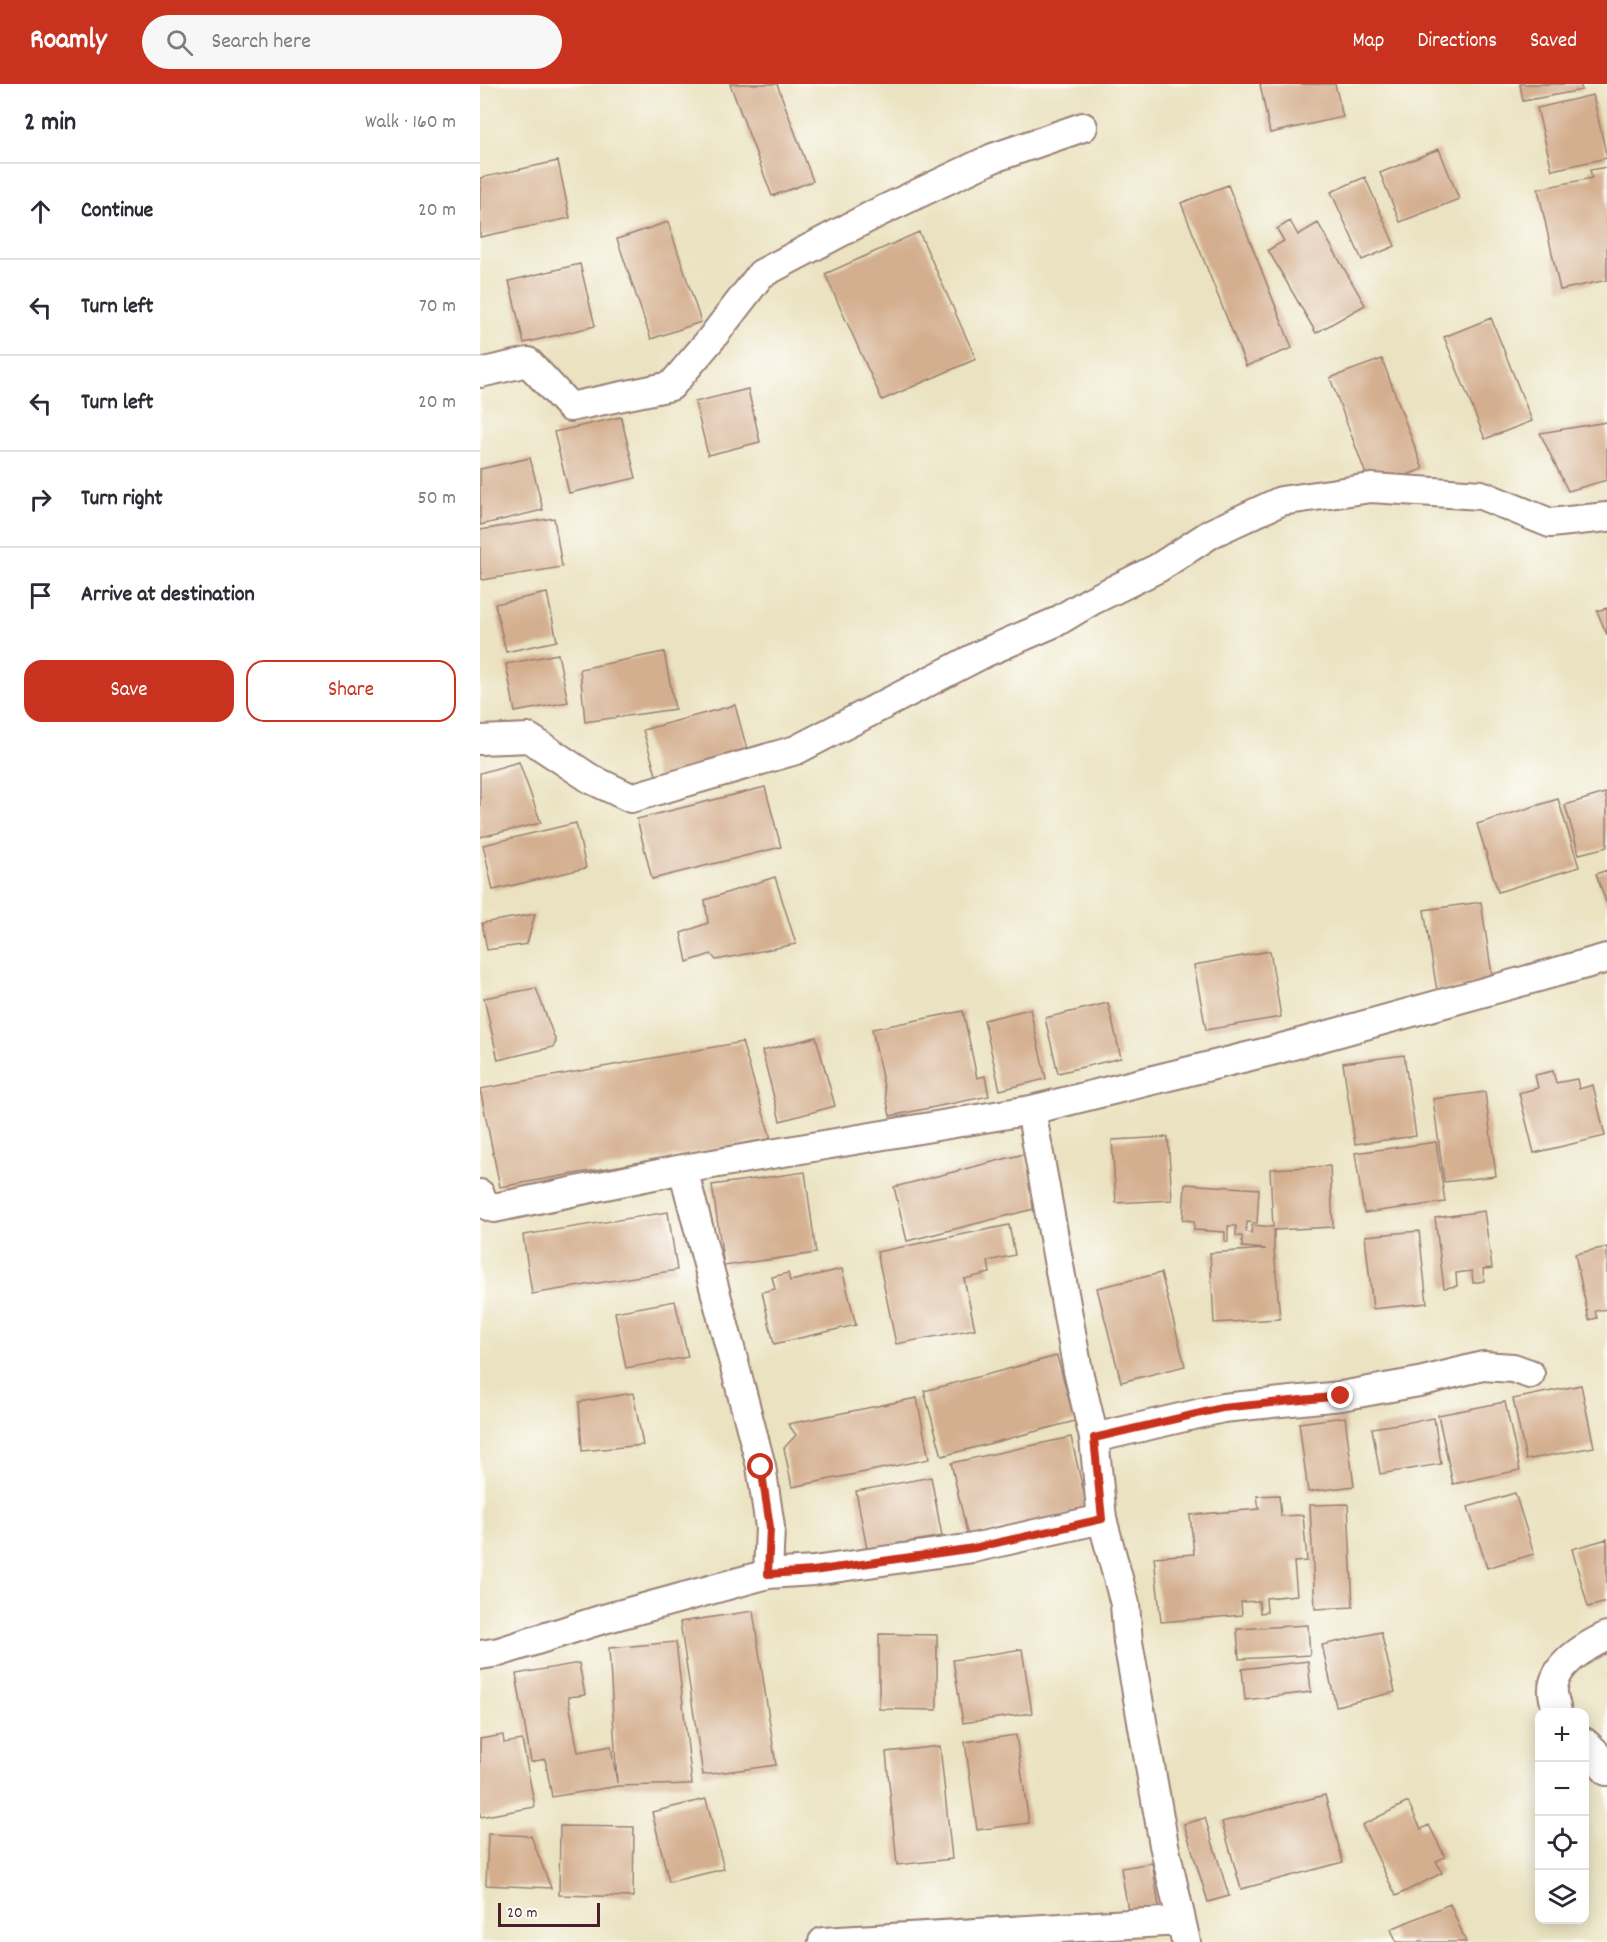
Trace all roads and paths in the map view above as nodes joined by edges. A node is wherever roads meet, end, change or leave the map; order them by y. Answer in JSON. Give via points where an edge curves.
{"nodes":[{"id":1,"x":1083,"y":127,"type":"dead end"},
{"id":2,"x":480,"y":373,"type":"edge"},
{"id":3,"x":1607,"y":517,"type":"edge"},
{"id":4,"x":480,"y":740,"type":"edge"},
{"id":5,"x":1607,"y":957,"type":"edge"},
{"id":6,"x":1031,"y":1110,"type":"junction"},
{"id":7,"x":683,"y":1169,"type":"junction"},
{"id":8,"x":480,"y":1194,"type":"edge"},
{"id":9,"x":1530,"y":1374,"type":"dead end"},
{"id":10,"x":1094,"y":1438,"type":"junction"},
{"id":11,"x":1102,"y":1519,"type":"junction"},
{"id":12,"x":768,"y":1574,"type":"junction"},
{"id":13,"x":1607,"y":1636,"type":"edge"},
{"id":14,"x":480,"y":1655,"type":"edge"},
{"id":15,"x":1556,"y":1708,"type":"edge"},
{"id":16,"x":1589,"y":1746,"type":"edge"},
{"id":17,"x":1607,"y":1771,"type":"edge"},
{"id":18,"x":1183,"y":1931,"type":"edge"},
{"id":19,"x":824,"y":1942,"type":"edge"}],
"edges":[{"from":1,"to":2,"type":"street","via":[[993,158],[762,274],[671,386],[570,407],[528,363]]},
{"from":3,"to":4,"type":"street","via":[[1550,523],[1481,495],[1371,488],[1281,501],[1212,533],[1158,568],[1056,622],[984,653],[796,750],[631,798],[591,779],[529,738]]},
{"from":5,"to":6,"type":"street","via":[[1271,1051]]},
{"from":6,"to":7,"type":"street"},
{"from":6,"to":10,"type":"street","via":[[1078,1371]]},
{"from":7,"to":8,"type":"street","via":[[494,1208],[487,1206]]},
{"from":7,"to":12,"type":"street","via":[[761,1467],[770,1527]]},
{"from":9,"to":10,"type":"street","via":[[1513,1368],[1483,1366],[1341,1396],[1222,1408]]},
{"from":10,"to":11,"type":"street"},
{"from":11,"to":12,"type":"street","via":[[974,1548]]},
{"from":11,"to":18,"type":"street","via":[[1125,1604],[1164,1845]]},
{"from":12,"to":14,"type":"street"},
{"from":13,"to":15,"type":"street","via":[[1564,1662],[1553,1688]]},
{"from":16,"to":17,"type":"street"},
{"from":18,"to":19,"type":"street"}]}
